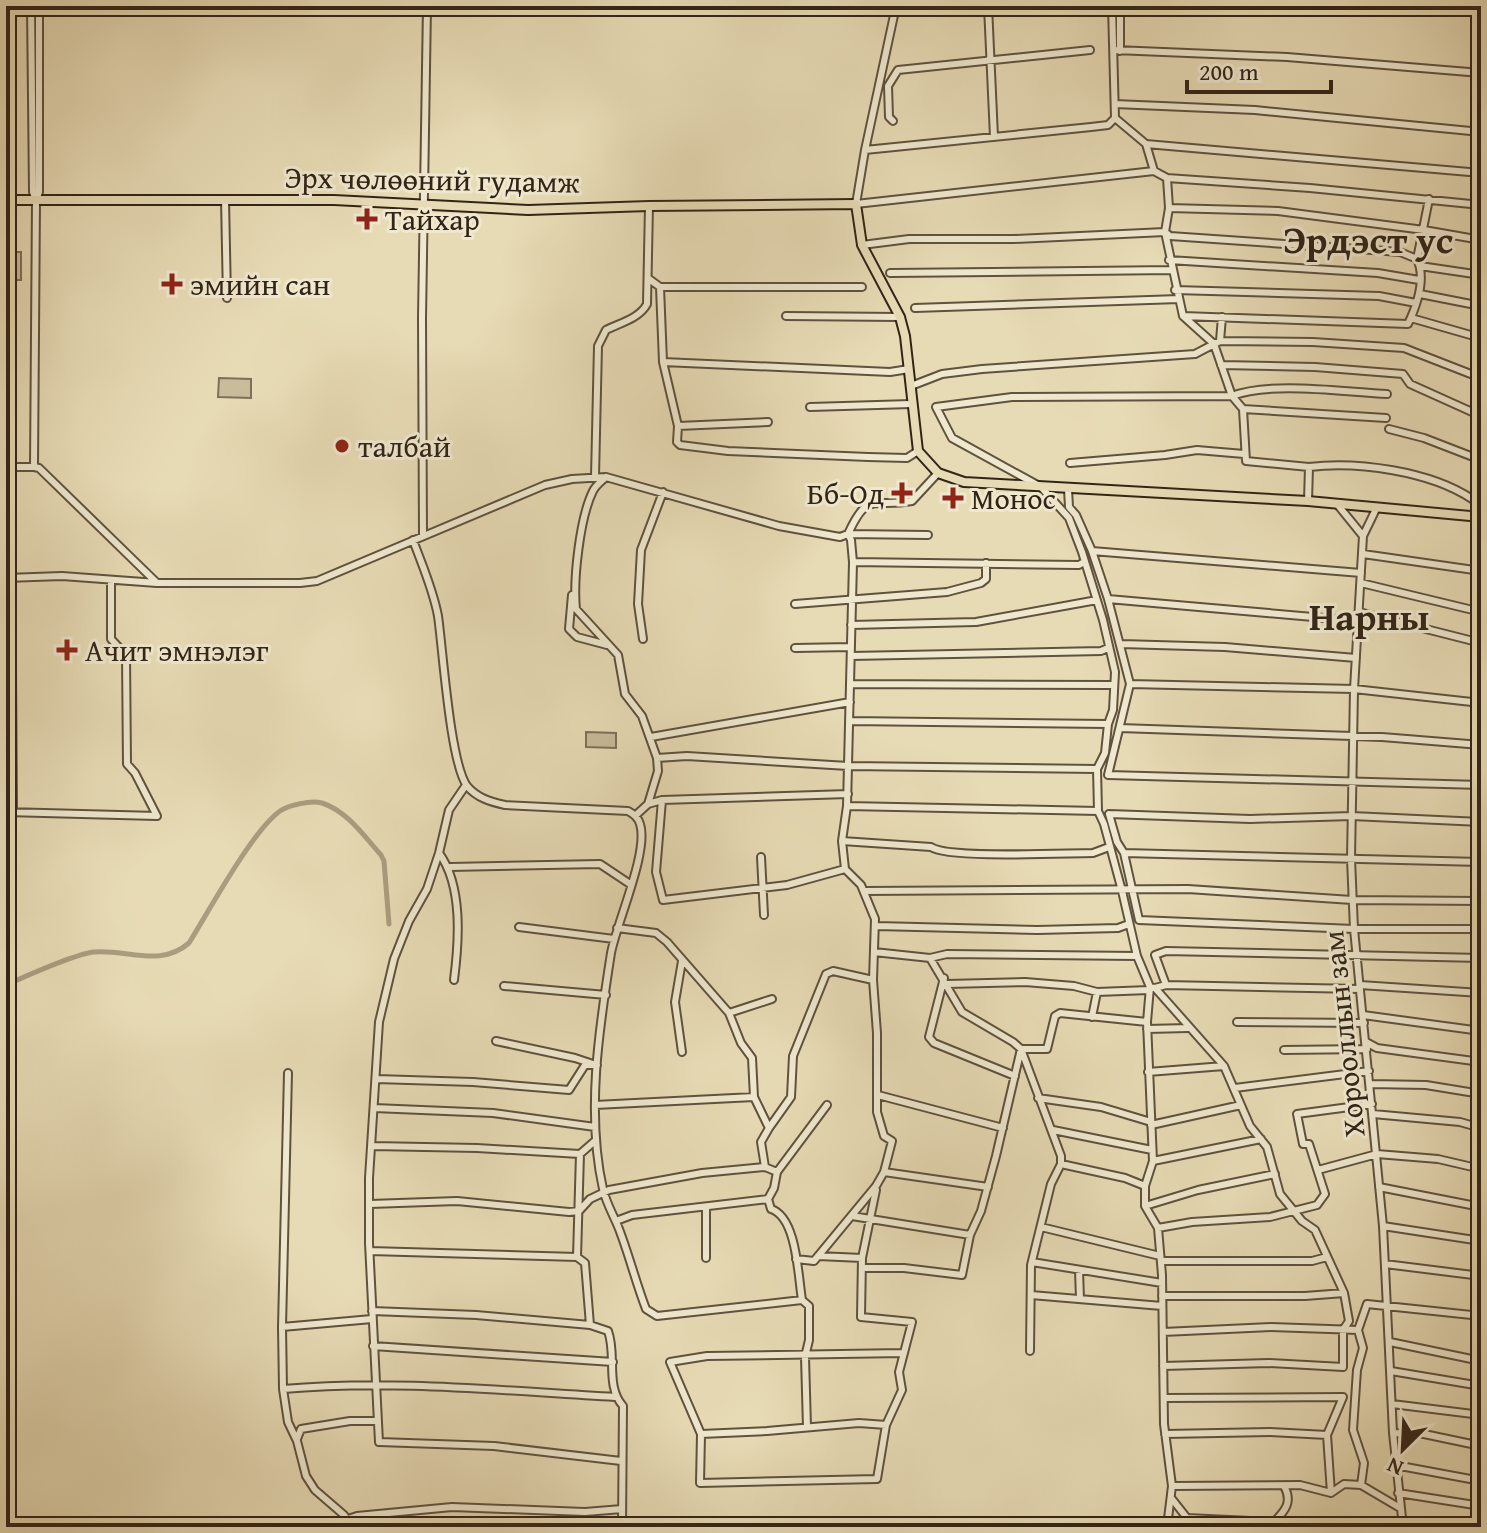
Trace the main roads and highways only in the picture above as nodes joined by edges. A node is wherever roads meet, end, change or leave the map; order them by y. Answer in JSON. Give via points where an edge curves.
{"nodes":[{"id":1,"x":6,"y":200,"type":"edge"},
{"id":2,"x":1481,"y":517,"type":"edge"}],
"edges":[{"from":1,"to":2,"type":"main road","name":"Эрх чөлөөний гудамж","via":[[225,199],[528,210],[856,204],[862,245],[900,317],[918,451],[938,473],[964,482],[1308,501]]}]}
